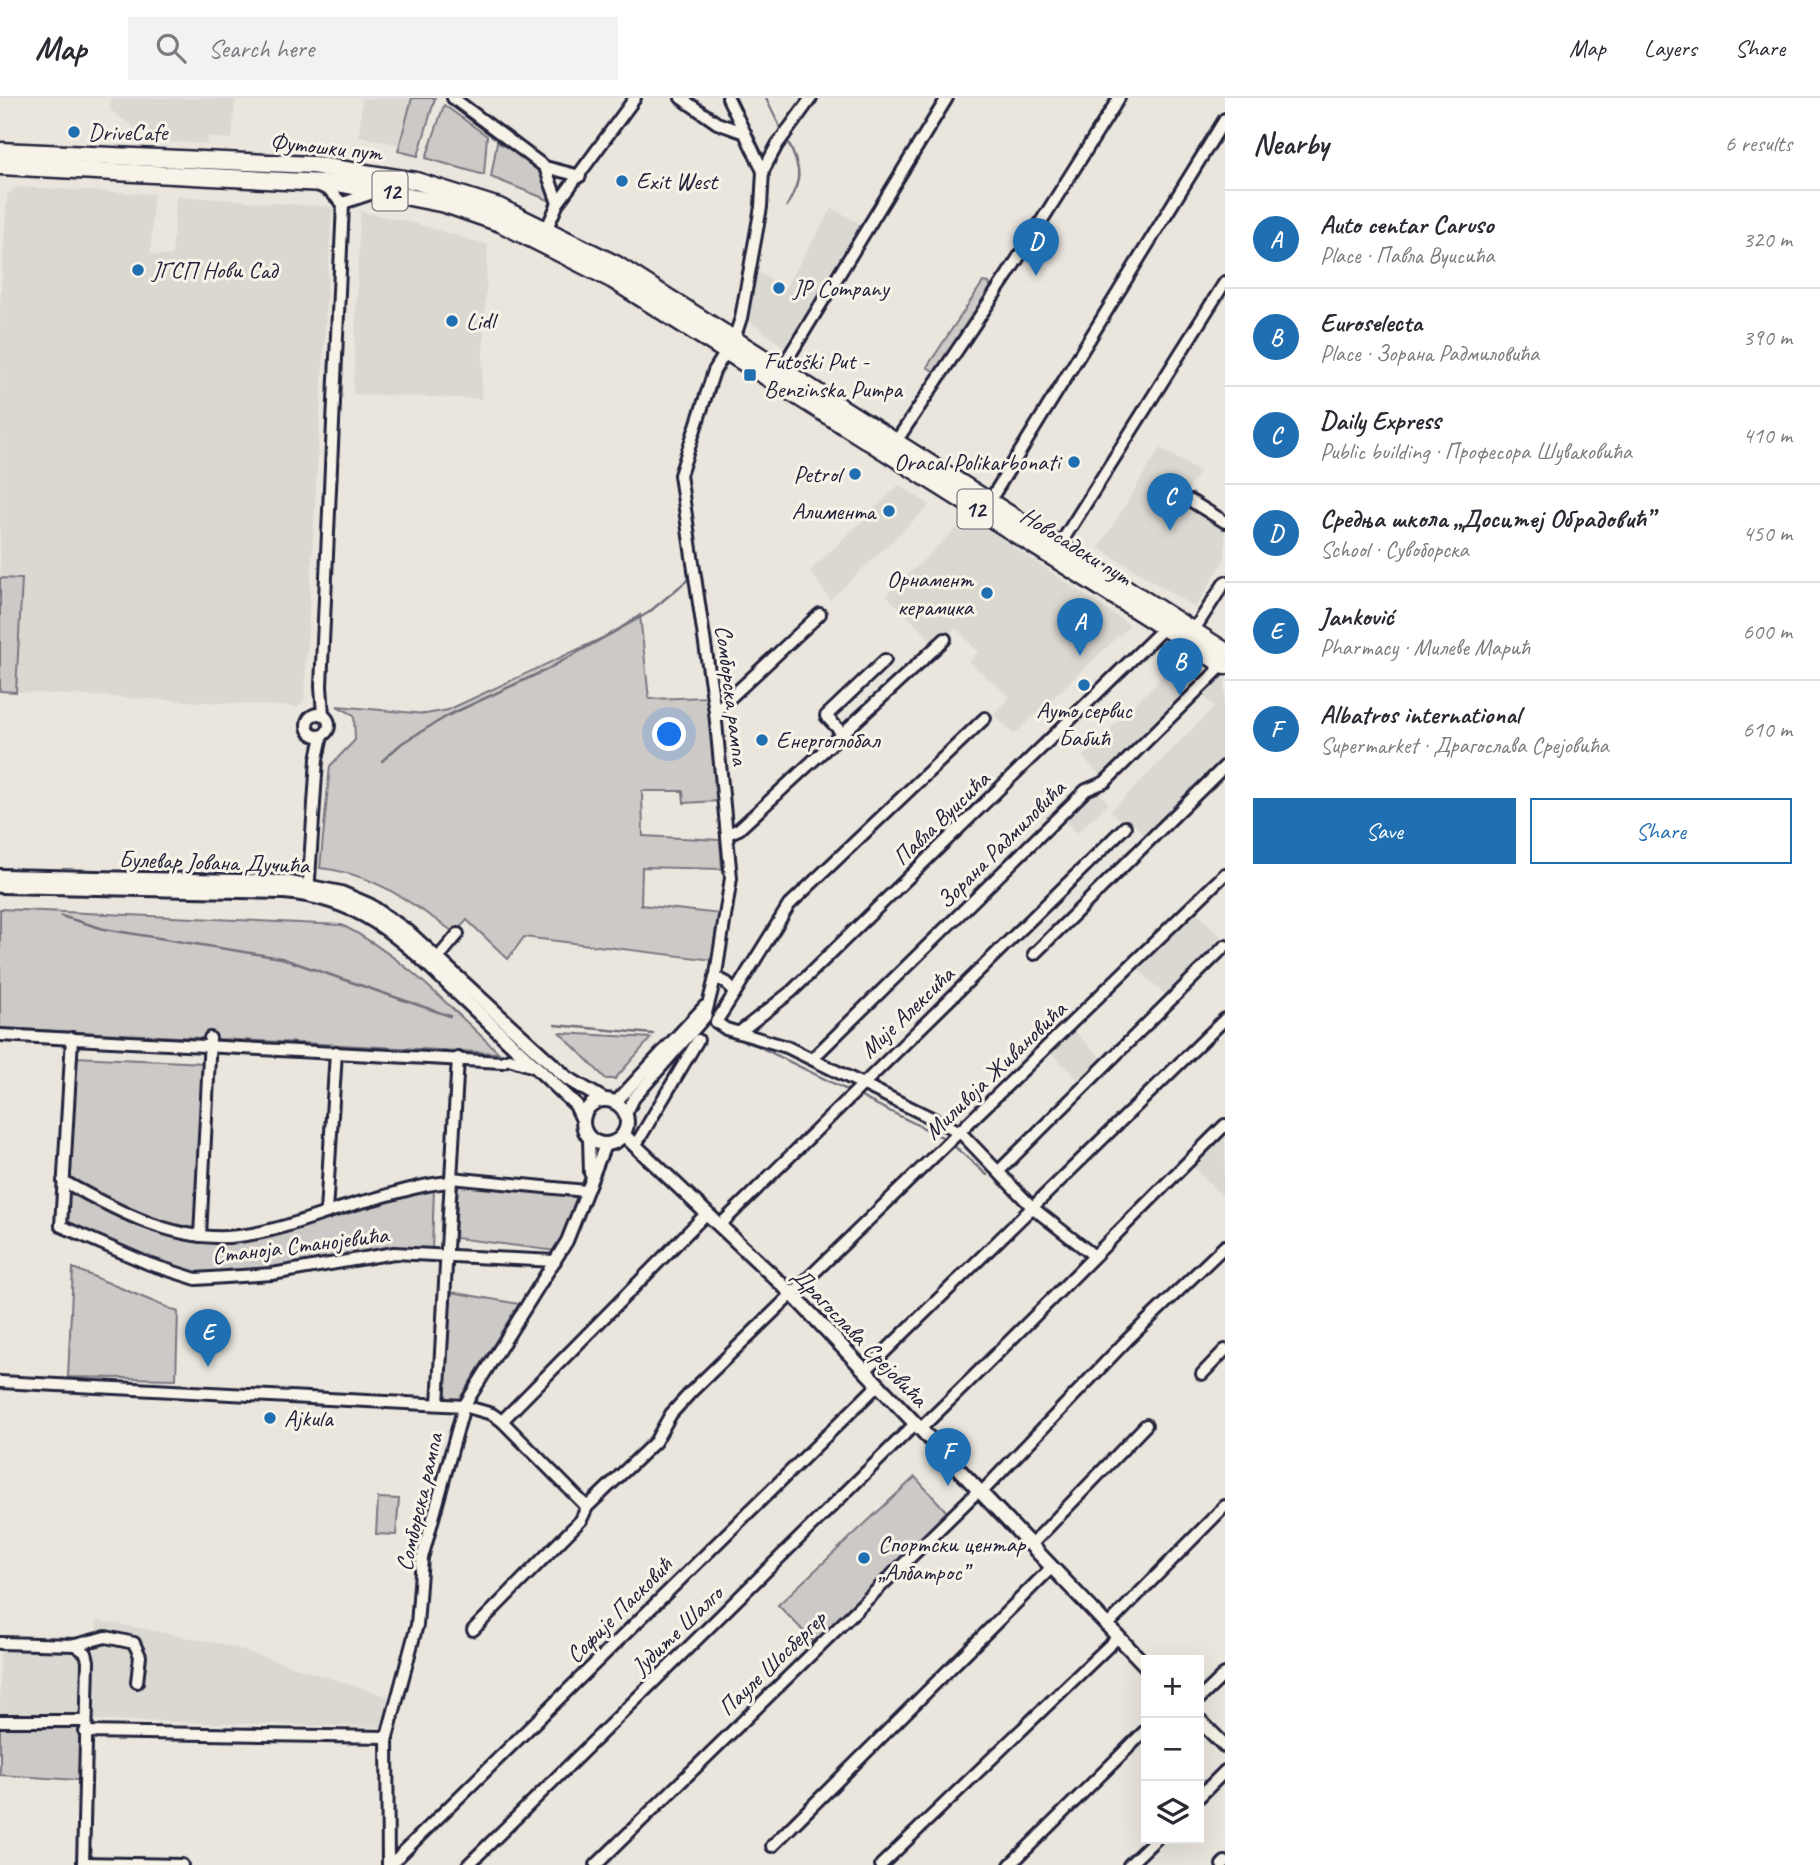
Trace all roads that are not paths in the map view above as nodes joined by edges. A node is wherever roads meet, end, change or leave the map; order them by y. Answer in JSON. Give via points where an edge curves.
{"nodes":[{"id":1,"x":453,"y":98,"type":"edge"},
{"id":2,"x":635,"y":98,"type":"edge"},
{"id":3,"x":681,"y":98,"type":"edge"},
{"id":4,"x":728,"y":98,"type":"edge"},
{"id":5,"x":811,"y":98,"type":"edge"},
{"id":6,"x":947,"y":98,"type":"edge"},
{"id":7,"x":1119,"y":98,"type":"edge"},
{"id":8,"x":1225,"y":119,"type":"edge"},
{"id":9,"x":745,"y":133,"type":"junction"},
{"id":10,"x":0,"y":151,"type":"edge"},
{"id":11,"x":8,"y":166,"type":"edge"},
{"id":12,"x":545,"y":167,"type":"junction"},
{"id":13,"x":763,"y":171,"type":"junction"},
{"id":14,"x":580,"y":176,"type":"junction"},
{"id":15,"x":309,"y":181,"type":"junction"},
{"id":16,"x":385,"y":190,"type":"junction"},
{"id":17,"x":343,"y":203,"type":"junction"},
{"id":18,"x":558,"y":203,"type":"junction"},
{"id":19,"x":547,"y":228,"type":"junction"},
{"id":20,"x":1225,"y":282,"type":"edge"},
{"id":21,"x":730,"y":346,"type":"junction"},
{"id":22,"x":780,"y":371,"type":"junction"},
{"id":23,"x":895,"y":443,"type":"junction"},
{"id":24,"x":1191,"y":501,"type":"dead end"},
{"id":25,"x":989,"y":502,"type":"junction"},
{"id":26,"x":1225,"y":522,"type":"edge"},
{"id":27,"x":1059,"y":546,"type":"junction"},
{"id":28,"x":1225,"y":582,"type":"edge"},
{"id":29,"x":820,"y":614,"type":"dead end"},
{"id":30,"x":1164,"y":628,"type":"junction"},
{"id":31,"x":1190,"y":636,"type":"junction"},
{"id":32,"x":945,"y":639,"type":"dead end"},
{"id":33,"x":885,"y":660,"type":"dead end"},
{"id":34,"x":1224,"y":660,"type":"edge"},
{"id":35,"x":715,"y":712,"type":"junction"},
{"id":36,"x":319,"y":715,"type":"junction"},
{"id":37,"x":985,"y":718,"type":"dead end"},
{"id":38,"x":843,"y":734,"type":"junction"},
{"id":39,"x":318,"y":736,"type":"junction"},
{"id":40,"x":1225,"y":766,"type":"edge"},
{"id":41,"x":1125,"y":827,"type":"dead end"},
{"id":42,"x":728,"y":834,"type":"junction"},
{"id":43,"x":1225,"y":874,"type":"edge"},
{"id":44,"x":0,"y":876,"type":"edge"},
{"id":45,"x":0,"y":886,"type":"edge"},
{"id":46,"x":308,"y":890,"type":"junction"},
{"id":47,"x":458,"y":934,"type":"dead end"},
{"id":48,"x":1225,"y":946,"type":"edge"},
{"id":49,"x":1034,"y":954,"type":"dead end"},
{"id":50,"x":438,"y":958,"type":"junction"},
{"id":51,"x":715,"y":977,"type":"junction"},
{"id":52,"x":734,"y":994,"type":"junction"},
{"id":53,"x":705,"y":1006,"type":"junction"},
{"id":54,"x":1225,"y":1019,"type":"edge"},
{"id":55,"x":741,"y":1031,"type":"junction"},
{"id":56,"x":0,"y":1035,"type":"edge"},
{"id":57,"x":72,"y":1038,"type":"junction"},
{"id":58,"x":698,"y":1040,"type":"dead end"},
{"id":59,"x":210,"y":1042,"type":"junction"},
{"id":60,"x":336,"y":1052,"type":"junction"},
{"id":61,"x":511,"y":1053,"type":"junction"},
{"id":62,"x":458,"y":1058,"type":"junction"},
{"id":63,"x":812,"y":1059,"type":"junction"},
{"id":64,"x":856,"y":1091,"type":"junction"},
{"id":65,"x":610,"y":1101,"type":"junction"},
{"id":66,"x":626,"y":1114,"type":"junction"},
{"id":67,"x":583,"y":1120,"type":"junction"},
{"id":68,"x":1225,"y":1125,"type":"edge"},
{"id":69,"x":624,"y":1135,"type":"junction"},
{"id":70,"x":589,"y":1138,"type":"junction"},
{"id":71,"x":953,"y":1140,"type":"junction"},
{"id":72,"x":605,"y":1145,"type":"junction"},
{"id":73,"x":635,"y":1146,"type":"junction"},
{"id":74,"x":1000,"y":1170,"type":"junction"},
{"id":75,"x":451,"y":1180,"type":"junction"},
{"id":76,"x":63,"y":1181,"type":"junction"},
{"id":77,"x":588,"y":1186,"type":"junction"},
{"id":78,"x":1033,"y":1208,"type":"junction"},
{"id":79,"x":326,"y":1212,"type":"junction"},
{"id":80,"x":706,"y":1214,"type":"junction"},
{"id":81,"x":719,"y":1226,"type":"junction"},
{"id":82,"x":200,"y":1236,"type":"junction"},
{"id":83,"x":1225,"y":1246,"type":"edge"},
{"id":84,"x":446,"y":1254,"type":"junction"},
{"id":85,"x":1093,"y":1255,"type":"junction"},
{"id":86,"x":555,"y":1261,"type":"junction"},
{"id":87,"x":792,"y":1294,"type":"junction"},
{"id":88,"x":1225,"y":1350,"type":"edge"},
{"id":89,"x":865,"y":1371,"type":"junction"},
{"id":90,"x":1202,"y":1374,"type":"dead end"},
{"id":91,"x":0,"y":1382,"type":"edge"},
{"id":92,"x":878,"y":1384,"type":"junction"},
{"id":93,"x":438,"y":1404,"type":"junction"},
{"id":94,"x":464,"y":1406,"type":"junction"},
{"id":95,"x":502,"y":1421,"type":"junction"},
{"id":96,"x":1146,"y":1425,"type":"dead end"},
{"id":97,"x":918,"y":1426,"type":"junction"},
{"id":98,"x":979,"y":1493,"type":"junction"},
{"id":99,"x":1225,"y":1506,"type":"edge"},
{"id":100,"x":587,"y":1507,"type":"junction"},
{"id":101,"x":1031,"y":1545,"type":"junction"},
{"id":102,"x":1051,"y":1568,"type":"junction"},
{"id":103,"x":1107,"y":1626,"type":"junction"},
{"id":104,"x":473,"y":1630,"type":"dead end"},
{"id":105,"x":1118,"y":1636,"type":"junction"},
{"id":106,"x":0,"y":1643,"type":"edge"},
{"id":107,"x":75,"y":1645,"type":"junction"},
{"id":108,"x":1141,"y":1661,"type":"edge"},
{"id":109,"x":1225,"y":1674,"type":"edge"},
{"id":110,"x":137,"y":1682,"type":"dead end"},
{"id":111,"x":1204,"y":1694,"type":"edge"},
{"id":112,"x":0,"y":1721,"type":"edge"},
{"id":113,"x":1204,"y":1725,"type":"edge"},
{"id":114,"x":86,"y":1726,"type":"junction"},
{"id":115,"x":1141,"y":1735,"type":"edge"},
{"id":116,"x":387,"y":1737,"type":"junction"},
{"id":117,"x":1225,"y":1746,"type":"edge"},
{"id":118,"x":1225,"y":1771,"type":"edge"},
{"id":119,"x":1204,"y":1792,"type":"edge"},
{"id":120,"x":1151,"y":1844,"type":"edge"},
{"id":121,"x":772,"y":1846,"type":"dead end"},
{"id":122,"x":83,"y":1864,"type":"edge"},
{"id":123,"x":182,"y":1865,"type":"edge"},
{"id":124,"x":389,"y":1865,"type":"edge"},
{"id":125,"x":468,"y":1865,"type":"edge"},
{"id":126,"x":596,"y":1865,"type":"edge"},
{"id":127,"x":881,"y":1865,"type":"edge"},
{"id":128,"x":1010,"y":1865,"type":"edge"},
{"id":129,"x":1129,"y":1865,"type":"edge"}],
"edges":[{"from":1,"to":12,"type":"street"},
{"from":2,"to":14,"type":"street"},
{"from":3,"to":9,"type":"street","via":[[717,123]]},
{"from":4,"to":9,"type":"street"},
{"from":5,"to":13,"type":"street"},
{"from":6,"to":22,"type":"street"},
{"from":7,"to":23,"type":"street"},
{"from":8,"to":25,"type":"street"},
{"from":9,"to":13,"type":"street"},
{"from":10,"to":19,"type":"main road","name":"Футошки пут","number":"12","via":[[313,165],[373,172],[484,201]]},
{"from":11,"to":15,"type":"main road","name":"Футошки пут","number":"12"},
{"from":12,"to":14,"type":"street"},
{"from":12,"to":18,"type":"street"},
{"from":13,"to":21,"type":"street","name":"Сомборска рампа","via":[[757,232]]},
{"from":14,"to":18,"type":"street"},
{"from":15,"to":16,"type":"main road","name":"Футошки пут","number":"12"},
{"from":15,"to":17,"type":"street"},
{"from":16,"to":17,"type":"street"},
{"from":16,"to":21,"type":"main road","name":"Футошки пут","number":"12","via":[[445,204],[540,242]]},
{"from":17,"to":36,"type":"street"},
{"from":18,"to":19,"type":"street"},
{"from":19,"to":21,"type":"main road","name":"Футошки пут","number":"12","via":[[617,265]]},
{"from":20,"to":27,"type":"street"},
{"from":21,"to":22,"type":"main road","name":"Новосадски пут","number":"12"},
{"from":21,"to":30,"type":"main road","name":"Новосадски пут","number":"12"},
{"from":21,"to":35,"type":"street","name":"Сомборска рампа","via":[[715,371],[681,474]]},
{"from":22,"to":23,"type":"main road","name":"Новосадски пут","number":"12"},
{"from":23,"to":25,"type":"main road","name":"Новосадски пут","number":"12"},
{"from":24,"to":26,"type":"street"},
{"from":25,"to":27,"type":"main road","name":"Новосадски пут","number":"12"},
{"from":27,"to":31,"type":"main road","name":"Новосадски пут","number":"12"},
{"from":28,"to":31,"type":"street"},
{"from":29,"to":35,"type":"street"},
{"from":30,"to":31,"type":"main road","name":"Новосадски пут","number":"12"},
{"from":30,"to":55,"type":"street","name":"Павла Вуисића","via":[[792,991]]},
{"from":31,"to":34,"type":"main road","name":"Новосадски пут","number":"12"},
{"from":32,"to":38,"type":"street"},
{"from":33,"to":38,"type":"street","via":[[826,716]]},
{"from":34,"to":63,"type":"street","name":"Зорана Радмиловића","via":[[1105,782],[1086,790]]},
{"from":35,"to":42,"type":"street","name":"Сомборска рампа"},
{"from":36,"to":39,"type":"street","via":[[328,720],[329,728]]},
{"from":36,"to":39,"type":"street","via":[[306,725]]},
{"from":37,"to":52,"type":"street","via":[[789,905]]},
{"from":38,"to":42,"type":"street","via":[[739,830]]},
{"from":39,"to":46,"type":"street"},
{"from":40,"to":49,"type":"street"},
{"from":41,"to":64,"type":"street","name":"Мије Алексића"},
{"from":42,"to":51,"type":"street","name":"Сомборска рампа","via":[[731,878]]},
{"from":43,"to":71,"type":"street","name":"Миливоја Живановића"},
{"from":44,"to":46,"type":"street","name":"Булевар Јована Дучића"},
{"from":45,"to":46,"type":"street","name":"Булевар Јована Дучића"},
{"from":46,"to":50,"type":"street","name":"Булевар Јована Дучића","via":[[369,905]]},
{"from":46,"to":61,"type":"street","name":"Булевар Јована Дучића","via":[[385,926]]},
{"from":47,"to":50,"type":"street"},
{"from":48,"to":74,"type":"street"},
{"from":50,"to":65,"type":"street","name":"Булевар Јована Дучића","via":[[567,1078]]},
{"from":51,"to":52,"type":"street","via":[[727,983]]},
{"from":51,"to":53,"type":"street","name":"Сомборска рампа"},
{"from":52,"to":55,"type":"street","via":[[716,1022]]},
{"from":53,"to":65,"type":"street","name":"Сомборска рампа"},
{"from":53,"to":66,"type":"street","name":"Сомборска рампа","via":[[705,1017],[634,1098]]},
{"from":54,"to":78,"type":"street"},
{"from":55,"to":63,"type":"street"},
{"from":56,"to":57,"type":"street"},
{"from":57,"to":59,"type":"street"},
{"from":57,"to":76,"type":"street"},
{"from":58,"to":73,"type":"street"},
{"from":59,"to":60,"type":"street"},
{"from":59,"to":82,"type":"street"},
{"from":60,"to":62,"type":"street"},
{"from":60,"to":79,"type":"street"},
{"from":61,"to":62,"type":"street","via":[[502,1062]]},
{"from":61,"to":67,"type":"street","name":"Булевар Јована Дучића","via":[[537,1068],[576,1105]]},
{"from":62,"to":75,"type":"street"},
{"from":63,"to":64,"type":"street"},
{"from":64,"to":71,"type":"street"},
{"from":64,"to":81,"type":"street","name":"Мије Алексића"},
{"from":65,"to":66,"type":"street"},
{"from":65,"to":67,"type":"street","via":[[588,1109]]},
{"from":66,"to":69,"type":"street"},
{"from":67,"to":70,"type":"street"},
{"from":68,"to":85,"type":"street","name":"Јудите Шалго"},
{"from":69,"to":72,"type":"street"},
{"from":69,"to":73,"type":"street","name":"Драгослава Срејовића"},
{"from":70,"to":72,"type":"street"},
{"from":70,"to":77,"type":"street","name":"Сомборска рампа"},
{"from":71,"to":74,"type":"street"},
{"from":71,"to":87,"type":"street","name":"Миливоја Живановића"},
{"from":72,"to":77,"type":"street","name":"Сомборска рампа"},
{"from":73,"to":80,"type":"street","name":"Драгослава Срејовића"},
{"from":74,"to":78,"type":"street"},
{"from":75,"to":77,"type":"street","name":"Станоја Станојевића"},
{"from":75,"to":79,"type":"street","name":"Станоја Станојевића"},
{"from":75,"to":84,"type":"street"},
{"from":76,"to":82,"type":"street","name":"Станоја Станојевића","via":[[106,1205]]},
{"from":76,"to":84,"type":"street","name":"Станоја Станојевића","via":[[61,1226],[196,1279],[272,1274],[369,1255]]},
{"from":77,"to":86,"type":"street","name":"Сомборска рампа","via":[[574,1228]]},
{"from":78,"to":85,"type":"street"},
{"from":78,"to":89,"type":"street"},
{"from":79,"to":82,"type":"street","name":"Станоја Станојевића","via":[[276,1229]]},
{"from":80,"to":81,"type":"street","name":"Драгослава Срејовића"},
{"from":80,"to":95,"type":"street"},
{"from":81,"to":87,"type":"street","name":"Драгослава Срејовића"},
{"from":83,"to":98,"type":"street","name":"Пауле Шосбергер"},
{"from":84,"to":86,"type":"street","name":"Станоја Станојевића"},
{"from":84,"to":93,"type":"street"},
{"from":85,"to":97,"type":"street","name":"Јудите Шалго","via":[[1036,1317]]},
{"from":86,"to":94,"type":"street","name":"Сомборска рампа"},
{"from":87,"to":89,"type":"street","name":"Драгослава Срејовића"},
{"from":87,"to":100,"type":"street","name":"Миливоја Живановића","via":[[692,1391],[655,1442]]},
{"from":88,"to":90,"type":"street"},
{"from":89,"to":92,"type":"street","name":"Драгослава Срејовића"},
{"from":91,"to":93,"type":"street"},
{"from":92,"to":97,"type":"street","name":"Драгослава Срејовића"},
{"from":92,"to":124,"type":"street","name":"Софије Пасковић"},
{"from":93,"to":94,"type":"street"},
{"from":94,"to":95,"type":"street"},
{"from":94,"to":116,"type":"street","name":"Сомборска рампа","via":[[422,1558],[417,1625]]},
{"from":95,"to":100,"type":"street"},
{"from":96,"to":101,"type":"street"},
{"from":97,"to":98,"type":"street","name":"Драгослава Срејовића"},
{"from":97,"to":125,"type":"street","name":"Јудите Шалго"},
{"from":98,"to":101,"type":"street","name":"Драгослава Срејовића"},
{"from":98,"to":126,"type":"street","name":"Пауле Шосбергер"},
{"from":99,"to":103,"type":"street"},
{"from":100,"to":104,"type":"street","name":"Миливоја Живановића","via":[[581,1520]]},
{"from":101,"to":102,"type":"street","name":"Драгослава Срејовића"},
{"from":102,"to":103,"type":"street","name":"Драгослава Срејовића"},
{"from":102,"to":121,"type":"street"},
{"from":103,"to":105,"type":"street","name":"Драгослава Срејовића"},
{"from":105,"to":108,"type":"street","name":"Драгослава Срејовића"},
{"from":105,"to":127,"type":"street"},
{"from":106,"to":107,"type":"street"},
{"from":107,"to":110,"type":"street","via":[[106,1637],[134,1643],[140,1656]]},
{"from":107,"to":114,"type":"street","via":[[88,1661]]},
{"from":109,"to":111,"type":"street"},
{"from":112,"to":114,"type":"street"},
{"from":113,"to":117,"type":"street"},
{"from":114,"to":116,"type":"street"},
{"from":114,"to":122,"type":"street"},
{"from":115,"to":128,"type":"street"},
{"from":116,"to":124,"type":"street","name":"Сомборска рампа"},
{"from":118,"to":119,"type":"street"},
{"from":120,"to":129,"type":"street"},
{"from":122,"to":123,"type":"street"}]}
